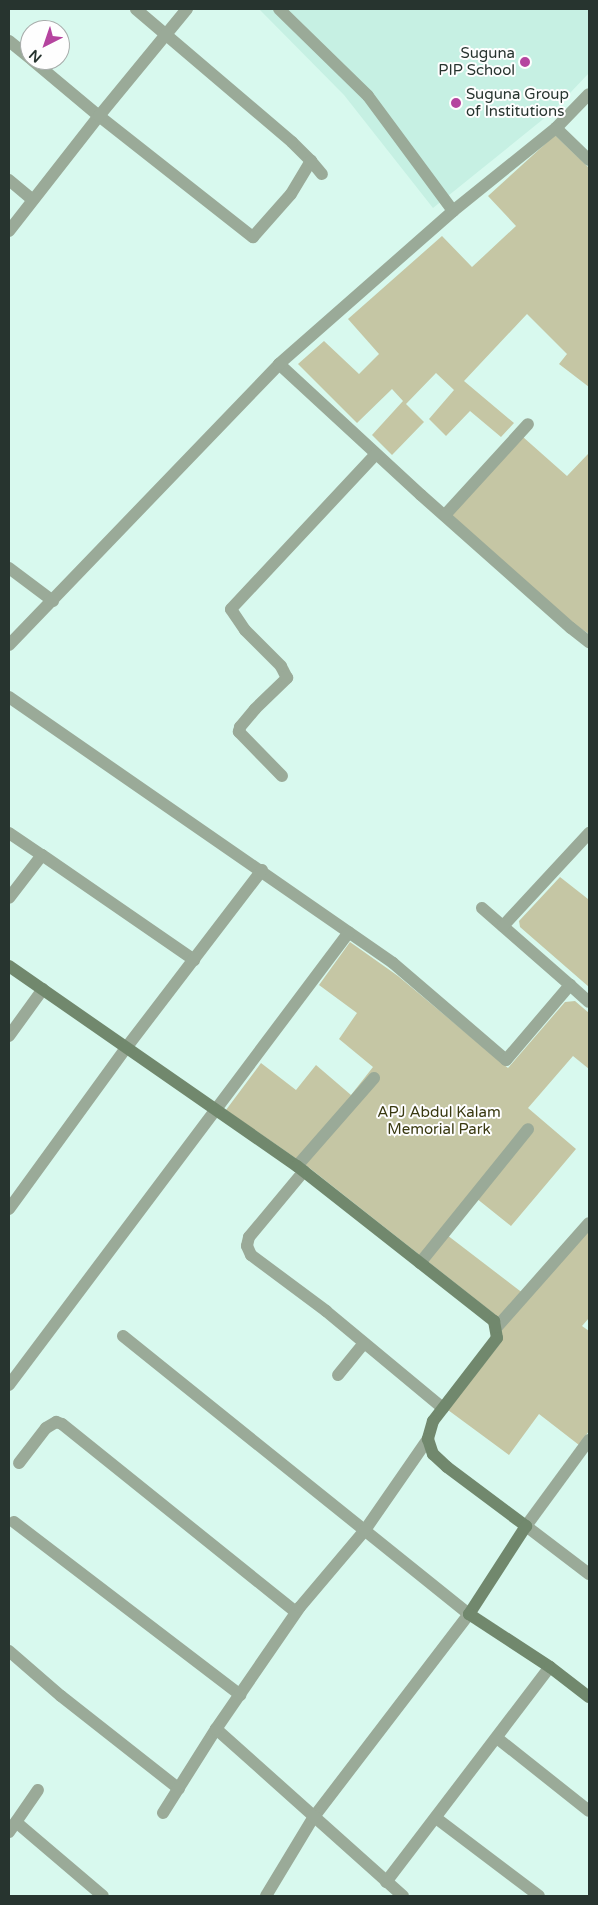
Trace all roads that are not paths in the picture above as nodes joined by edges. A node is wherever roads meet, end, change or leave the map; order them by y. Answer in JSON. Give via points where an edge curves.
{"nodes":[{"id":1,"x":136,"y":9,"type":"edge"},
{"id":2,"x":187,"y":9,"type":"edge"},
{"id":3,"x":279,"y":9,"type":"edge"},
{"id":4,"x":166,"y":32,"type":"junction"},
{"id":5,"x":9,"y":41,"type":"edge"},
{"id":6,"x":20,"y":50,"type":"edge"},
{"id":7,"x":44,"y":70,"type":"edge"},
{"id":8,"x":589,"y":94,"type":"edge"},
{"id":9,"x":99,"y":116,"type":"junction"},
{"id":10,"x":556,"y":128,"type":"junction"},
{"id":11,"x":589,"y":160,"type":"edge"},
{"id":12,"x":311,"y":161,"type":"junction"},
{"id":13,"x":322,"y":174,"type":"dead end"},
{"id":14,"x":9,"y":180,"type":"edge"},
{"id":15,"x":33,"y":200,"type":"junction"},
{"id":16,"x":453,"y":211,"type":"junction"},
{"id":17,"x":9,"y":231,"type":"edge"},
{"id":18,"x":278,"y":364,"type":"junction"},
{"id":19,"x":528,"y":424,"type":"dead end"},
{"id":20,"x":376,"y":454,"type":"junction"},
{"id":21,"x":445,"y":515,"type":"junction"},
{"id":22,"x":9,"y":568,"type":"edge"},
{"id":23,"x":53,"y":601,"type":"junction"},
{"id":24,"x":589,"y":642,"type":"edge"},
{"id":25,"x":9,"y":646,"type":"edge"},
{"id":26,"x":9,"y":697,"type":"edge"},
{"id":27,"x":282,"y":776,"type":"dead end"},
{"id":28,"x":9,"y":833,"type":"edge"},
{"id":29,"x":589,"y":833,"type":"edge"},
{"id":30,"x":42,"y":855,"type":"junction"},
{"id":31,"x":262,"y":870,"type":"junction"},
{"id":32,"x":9,"y":898,"type":"edge"},
{"id":33,"x":482,"y":908,"type":"dead end"},
{"id":34,"x":503,"y":926,"type":"junction"},
{"id":35,"x":349,"y":932,"type":"junction"},
{"id":36,"x":194,"y":960,"type":"junction"},
{"id":37,"x":9,"y":966,"type":"edge"},
{"id":38,"x":570,"y":985,"type":"junction"},
{"id":39,"x":43,"y":989,"type":"junction"},
{"id":40,"x":589,"y":1002,"type":"edge"},
{"id":41,"x":9,"y":1036,"type":"edge"},
{"id":42,"x":126,"y":1048,"type":"junction"},
{"id":43,"x":374,"y":1078,"type":"dead end"},
{"id":44,"x":214,"y":1109,"type":"junction"},
{"id":45,"x":528,"y":1128,"type":"dead end"},
{"id":46,"x":301,"y":1169,"type":"junction"},
{"id":47,"x":9,"y":1209,"type":"edge"},
{"id":48,"x":589,"y":1224,"type":"edge"},
{"id":49,"x":420,"y":1263,"type":"junction"},
{"id":50,"x":496,"y":1328,"type":"junction"},
{"id":51,"x":123,"y":1336,"type":"dead end"},
{"id":52,"x":364,"y":1343,"type":"junction"},
{"id":53,"x":338,"y":1375,"type":"dead end"},
{"id":54,"x":9,"y":1385,"type":"edge"},
{"id":55,"x":443,"y":1408,"type":"junction"},
{"id":56,"x":428,"y":1439,"type":"junction"},
{"id":57,"x":589,"y":1440,"type":"edge"},
{"id":58,"x":18,"y":1463,"type":"dead end"},
{"id":59,"x":14,"y":1522,"type":"dead end"},
{"id":60,"x":526,"y":1526,"type":"junction"},
{"id":61,"x":365,"y":1530,"type":"junction"},
{"id":62,"x":589,"y":1574,"type":"edge"},
{"id":63,"x":296,"y":1612,"type":"junction"},
{"id":64,"x":469,"y":1614,"type":"junction"},
{"id":65,"x":9,"y":1651,"type":"edge"},
{"id":66,"x":550,"y":1667,"type":"junction"},
{"id":67,"x":240,"y":1695,"type":"junction"},
{"id":68,"x":589,"y":1697,"type":"edge"},
{"id":69,"x":216,"y":1729,"type":"junction"},
{"id":70,"x":497,"y":1738,"type":"junction"},
{"id":71,"x":179,"y":1789,"type":"junction"},
{"id":72,"x":38,"y":1790,"type":"dead end"},
{"id":73,"x":589,"y":1811,"type":"edge"},
{"id":74,"x":163,"y":1813,"type":"dead end"},
{"id":75,"x":314,"y":1818,"type":"junction"},
{"id":76,"x":436,"y":1818,"type":"junction"},
{"id":77,"x":12,"y":1827,"type":"edge"},
{"id":78,"x":386,"y":1882,"type":"junction"},
{"id":79,"x":104,"y":1896,"type":"edge"},
{"id":80,"x":266,"y":1896,"type":"edge"},
{"id":81,"x":403,"y":1896,"type":"edge"},
{"id":82,"x":539,"y":1896,"type":"edge"}],
"edges":[{"from":1,"to":4,"type":"street"},
{"from":2,"to":4,"type":"street"},
{"from":3,"to":16,"type":"street","via":[[368,96]]},
{"from":4,"to":9,"type":"street"},
{"from":4,"to":12,"type":"street"},
{"from":5,"to":6,"type":"street"},
{"from":7,"to":9,"type":"street"},
{"from":8,"to":10,"type":"street"},
{"from":9,"to":12,"type":"street","via":[[253,237],[290,194]]},
{"from":9,"to":15,"type":"street"},
{"from":10,"to":11,"type":"street"},
{"from":10,"to":16,"type":"street"},
{"from":12,"to":13,"type":"street"},
{"from":14,"to":15,"type":"street"},
{"from":15,"to":17,"type":"street"},
{"from":16,"to":18,"type":"street"},
{"from":18,"to":20,"type":"street"},
{"from":18,"to":23,"type":"street"},
{"from":19,"to":21,"type":"street"},
{"from":20,"to":21,"type":"street"},
{"from":20,"to":27,"type":"street","via":[[231,610],[245,630],[281,666],[287,678],[255,710],[239,732]]},
{"from":21,"to":24,"type":"street"},
{"from":22,"to":23,"type":"street"},
{"from":23,"to":25,"type":"street"},
{"from":26,"to":31,"type":"street"},
{"from":28,"to":30,"type":"street"},
{"from":29,"to":34,"type":"street"},
{"from":30,"to":32,"type":"street"},
{"from":30,"to":36,"type":"street"},
{"from":31,"to":35,"type":"street"},
{"from":31,"to":36,"type":"street"},
{"from":33,"to":34,"type":"street"},
{"from":34,"to":38,"type":"street"},
{"from":35,"to":38,"type":"street","via":[[393,963],[506,1060]]},
{"from":35,"to":44,"type":"street"},
{"from":36,"to":42,"type":"street"},
{"from":37,"to":39,"type":"street"},
{"from":38,"to":40,"type":"street"},
{"from":39,"to":41,"type":"street"},
{"from":39,"to":42,"type":"street"},
{"from":42,"to":44,"type":"street"},
{"from":42,"to":47,"type":"street"},
{"from":43,"to":46,"type":"street"},
{"from":44,"to":46,"type":"street"},
{"from":44,"to":54,"type":"street"},
{"from":45,"to":49,"type":"street"},
{"from":46,"to":49,"type":"street"},
{"from":46,"to":52,"type":"street","via":[[248,1237],[247,1246],[251,1255]]},
{"from":48,"to":50,"type":"street"},
{"from":49,"to":50,"type":"street","via":[[494,1321]]},
{"from":50,"to":55,"type":"street","via":[[497,1338]]},
{"from":51,"to":61,"type":"street"},
{"from":52,"to":53,"type":"street"},
{"from":52,"to":55,"type":"street"},
{"from":55,"to":56,"type":"street","via":[[433,1421]]},
{"from":56,"to":60,"type":"street","via":[[433,1454],[447,1467]]},
{"from":56,"to":61,"type":"street"},
{"from":57,"to":60,"type":"street"},
{"from":58,"to":63,"type":"street","via":[[46,1428],[56,1422],[62,1424]]},
{"from":59,"to":67,"type":"street"},
{"from":60,"to":62,"type":"street"},
{"from":60,"to":64,"type":"street"},
{"from":61,"to":63,"type":"street"},
{"from":61,"to":64,"type":"street"},
{"from":63,"to":67,"type":"street"},
{"from":64,"to":66,"type":"street"},
{"from":64,"to":75,"type":"street"},
{"from":65,"to":71,"type":"street","via":[[60,1696]]},
{"from":66,"to":68,"type":"street"},
{"from":66,"to":70,"type":"street"},
{"from":67,"to":69,"type":"street"},
{"from":69,"to":71,"type":"street"},
{"from":69,"to":75,"type":"street"},
{"from":70,"to":73,"type":"street"},
{"from":70,"to":76,"type":"street"},
{"from":71,"to":74,"type":"street"},
{"from":72,"to":77,"type":"street"},
{"from":75,"to":78,"type":"street"},
{"from":75,"to":80,"type":"street"},
{"from":76,"to":78,"type":"street"},
{"from":76,"to":82,"type":"street"},
{"from":77,"to":79,"type":"street"},
{"from":78,"to":81,"type":"street"}]}
